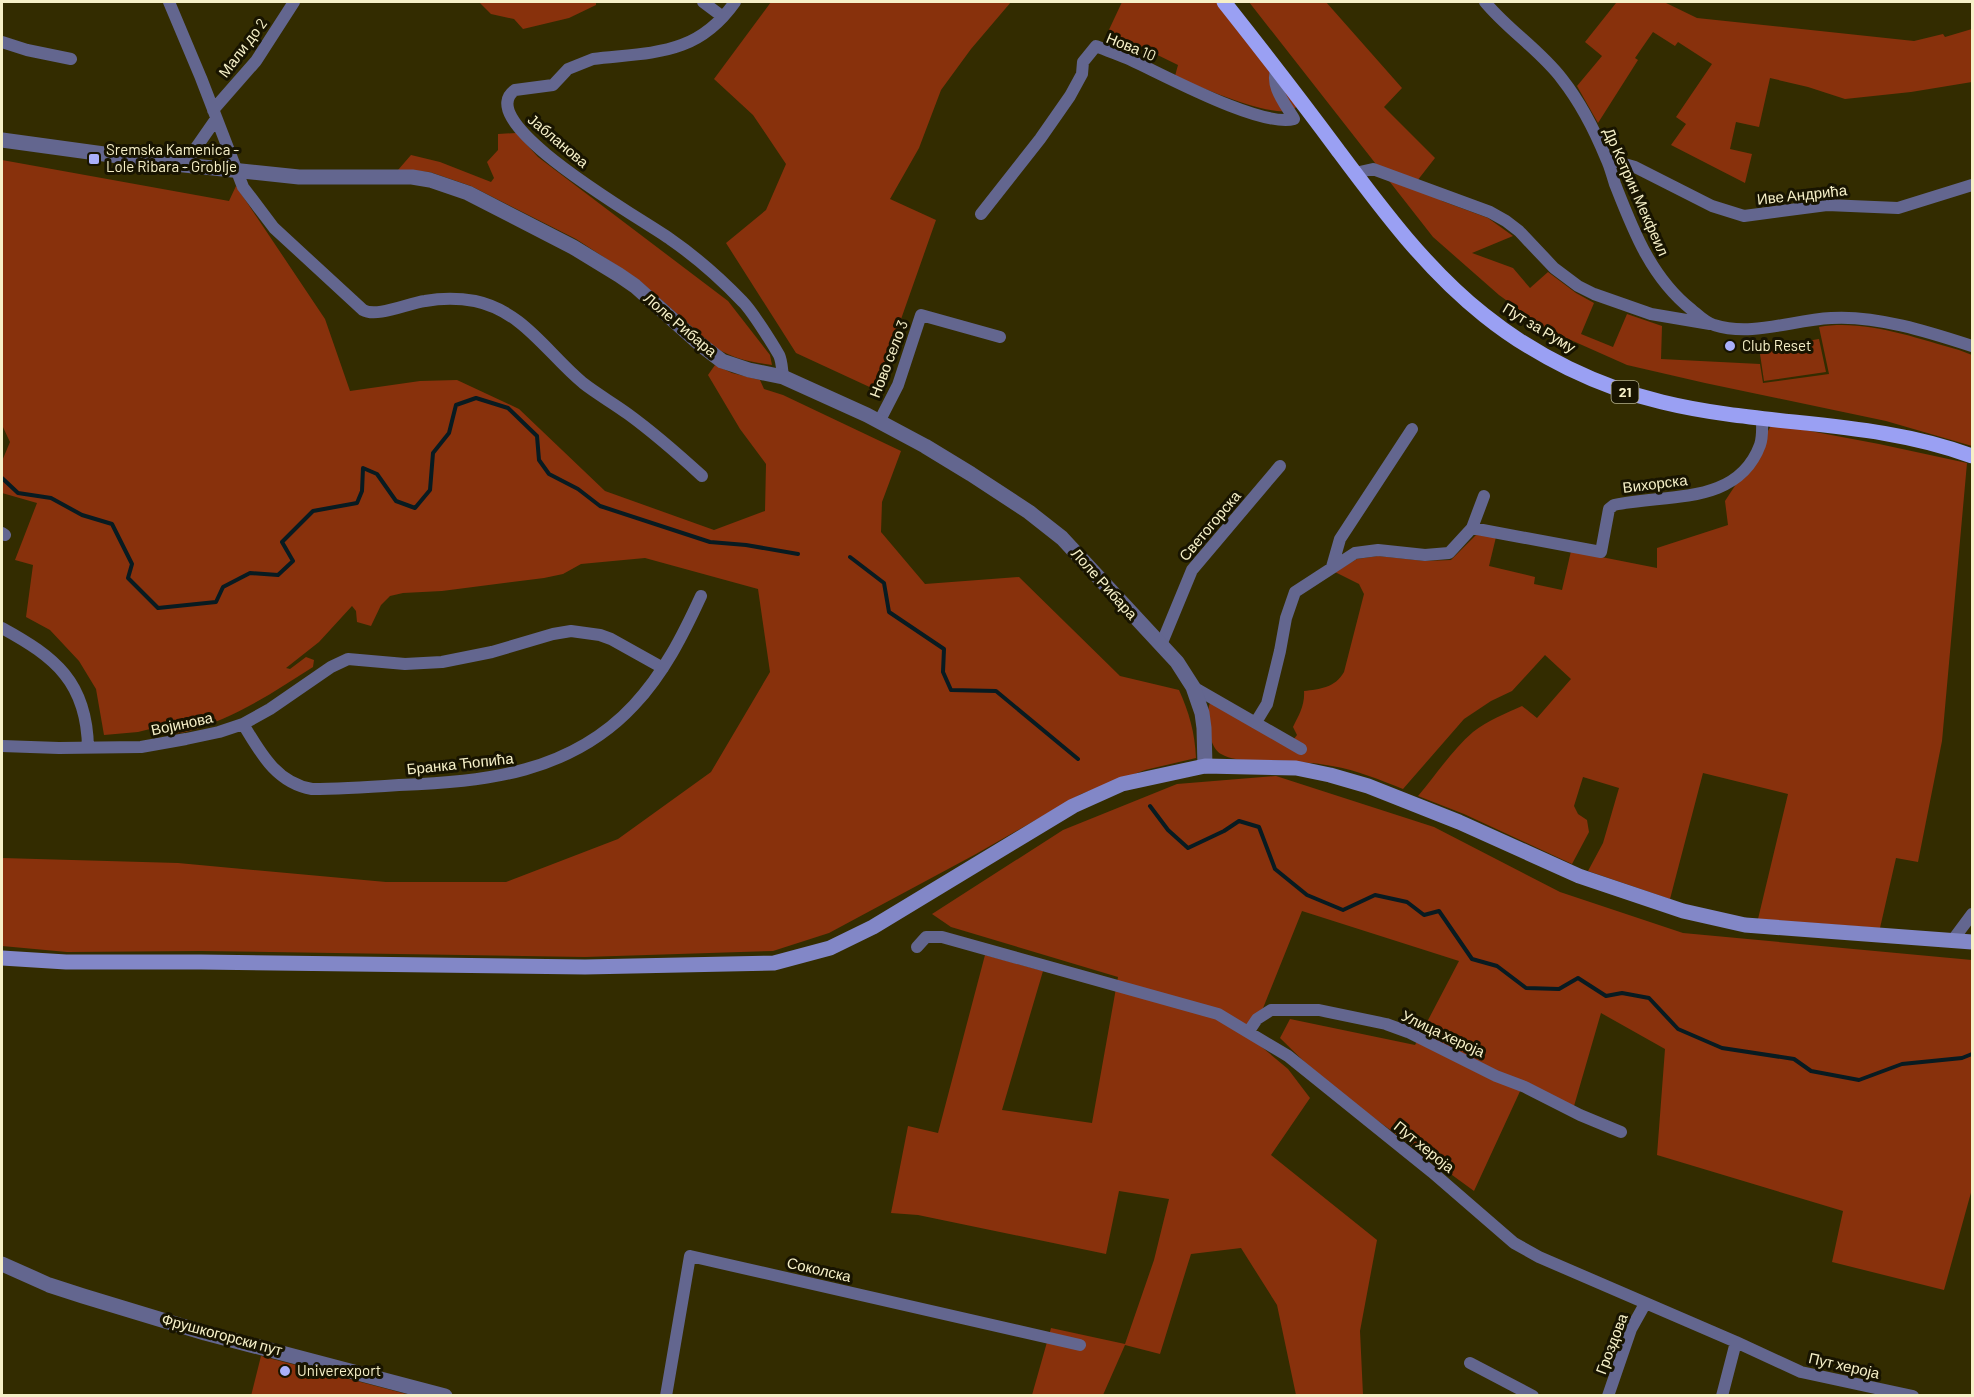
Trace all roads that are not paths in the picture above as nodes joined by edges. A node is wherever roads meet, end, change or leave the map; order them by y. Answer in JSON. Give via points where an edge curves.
{"nodes":[{"id":1,"x":169,"y":2,"type":"edge"},
{"id":2,"x":294,"y":2,"type":"edge"},
{"id":3,"x":702,"y":2,"type":"edge"},
{"id":4,"x":735,"y":2,"type":"edge"},
{"id":5,"x":1224,"y":2,"type":"edge"},
{"id":6,"x":1485,"y":2,"type":"edge"},
{"id":7,"x":723,"y":17,"type":"junction"},
{"id":8,"x":2,"y":42,"type":"edge"},
{"id":9,"x":71,"y":59,"type":"dead end"},
{"id":10,"x":1277,"y":69,"type":"junction"},
{"id":11,"x":214,"y":115,"type":"junction"},
{"id":12,"x":2,"y":141,"type":"edge"},
{"id":13,"x":1607,"y":159,"type":"junction"},
{"id":14,"x":184,"y":165,"type":"junction"},
{"id":15,"x":235,"y":170,"type":"junction"},
{"id":16,"x":1355,"y":173,"type":"junction"},
{"id":17,"x":1972,"y":185,"type":"edge"},
{"id":18,"x":981,"y":214,"type":"dead end"},
{"id":19,"x":1711,"y":325,"type":"junction"},
{"id":20,"x":1000,"y":337,"type":"dead end"},
{"id":21,"x":1972,"y":346,"type":"edge"},
{"id":22,"x":783,"y":377,"type":"junction"},
{"id":23,"x":1762,"y":418,"type":"junction"},
{"id":24,"x":879,"y":422,"type":"junction"},
{"id":25,"x":1412,"y":429,"type":"dead end"},
{"id":26,"x":1972,"y":456,"type":"edge"},
{"id":27,"x":1280,"y":466,"type":"dead end"},
{"id":28,"x":702,"y":476,"type":"dead end"},
{"id":29,"x":1484,"y":496,"type":"dead end"},
{"id":30,"x":1472,"y":528,"type":"junction"},
{"id":31,"x":1332,"y":567,"type":"junction"},
{"id":32,"x":701,"y":596,"type":"dead end"},
{"id":33,"x":2,"y":628,"type":"edge"},
{"id":34,"x":1161,"y":645,"type":"junction"},
{"id":35,"x":663,"y":668,"type":"junction"},
{"id":36,"x":1193,"y":687,"type":"junction"},
{"id":37,"x":1256,"y":722,"type":"junction"},
{"id":38,"x":243,"y":724,"type":"junction"},
{"id":39,"x":2,"y":746,"type":"edge"},
{"id":40,"x":88,"y":748,"type":"junction"},
{"id":41,"x":1301,"y":748,"type":"dead end"},
{"id":42,"x":1205,"y":766,"type":"junction"},
{"id":43,"x":1972,"y":914,"type":"edge"},
{"id":44,"x":1952,"y":941,"type":"junction"},
{"id":45,"x":1972,"y":942,"type":"edge"},
{"id":46,"x":917,"y":947,"type":"dead end"},
{"id":47,"x":2,"y":958,"type":"edge"},
{"id":48,"x":1249,"y":1031,"type":"junction"},
{"id":49,"x":1621,"y":1132,"type":"dead end"},
{"id":50,"x":2,"y":1264,"type":"edge"},
{"id":51,"x":1645,"y":1304,"type":"junction"},
{"id":52,"x":1736,"y":1342,"type":"junction"},
{"id":53,"x":1080,"y":1345,"type":"dead end"},
{"id":54,"x":1470,"y":1363,"type":"dead end"},
{"id":55,"x":1892,"y":1394,"type":"edge"},
{"id":56,"x":446,"y":1395,"type":"edge"},
{"id":57,"x":666,"y":1395,"type":"edge"},
{"id":58,"x":1533,"y":1395,"type":"edge"},
{"id":59,"x":1608,"y":1395,"type":"edge"},
{"id":60,"x":1722,"y":1395,"type":"edge"},
{"id":61,"x":1913,"y":1395,"type":"edge"}],
"edges":[{"from":1,"to":11,"type":"street"},
{"from":2,"to":11,"type":"street","name":"Мали до 2","via":[[256,61]]},
{"from":3,"to":7,"type":"street"},
{"from":4,"to":7,"type":"street","name":"Јабланова"},
{"from":5,"to":10,"type":"main road","name":"Пут за Руму","number":"21"},
{"from":6,"to":13,"type":"street","name":"Др Кетрин Мекфеил","via":[[1562,78]]},
{"from":7,"to":22,"type":"street","name":"Јабланова","via":[[706,33],[669,50],[593,58],[568,69],[553,85],[515,90],[508,98],[508,109],[514,124],[542,150],[590,187],[671,239],[744,303],[779,356]]},
{"from":8,"to":9,"type":"street"},
{"from":10,"to":16,"type":"main road","name":"Пут за Руму","number":"21"},
{"from":10,"to":18,"type":"street","name":"Нова 10","via":[[1275,86],[1294,119],[1288,121],[1212,99],[1096,46],[1083,62],[1082,74],[1070,96]]},
{"from":11,"to":14,"type":"street","name":"Мали до 2"},
{"from":11,"to":15,"type":"street"},
{"from":12,"to":14,"type":"street","name":"Лоле Рибара"},
{"from":13,"to":17,"type":"street","name":"Иве Андрића","via":[[1635,167],[1712,206],[1744,216],[1827,205],[1898,208]]},
{"from":13,"to":19,"type":"street","name":"Др Кетрин Мекфеил","via":[[1629,219],[1654,270]]},
{"from":14,"to":15,"type":"street","name":"Лоле Рибара"},
{"from":15,"to":22,"type":"street","name":"Лоле Рибара","via":[[299,177],[412,177],[468,193],[619,275],[722,361]]},
{"from":15,"to":28,"type":"street","via":[[274,228],[363,310],[373,313],[451,299],[494,307],[528,327],[585,384],[650,430]]},
{"from":16,"to":19,"type":"street","via":[[1373,170],[1490,212],[1519,231],[1554,268],[1594,294],[1651,314]]},
{"from":16,"to":23,"type":"main road","name":"Пут за Руму","number":"21","via":[[1446,280],[1516,338],[1575,370],[1630,393],[1698,410]]},
{"from":19,"to":21,"type":"street","via":[[1749,329],[1830,318],[1868,319]]},
{"from":20,"to":24,"type":"street","name":"Ново село 3","via":[[921,315],[898,385]]},
{"from":22,"to":24,"type":"street","name":"Лоле Рибара"},
{"from":23,"to":26,"type":"main road","name":"Пут за Руму","number":"21","via":[[1875,433]]},
{"from":23,"to":30,"type":"street","name":"Вихорска","via":[[1761,443],[1753,460],[1737,477],[1705,493],[1614,505],[1601,552]]},
{"from":24,"to":34,"type":"street","name":"Лоле Рибара","via":[[971,474],[1046,524]]},
{"from":25,"to":31,"type":"street","via":[[1340,539]]},
{"from":27,"to":34,"type":"street","name":"Светогорска","via":[[1192,570]]},
{"from":29,"to":30,"type":"street"},
{"from":30,"to":31,"type":"street","via":[[1449,554],[1378,550],[1355,553]]},
{"from":31,"to":37,"type":"street","via":[[1295,592],[1290,601],[1271,690]]},
{"from":32,"to":35,"type":"street","name":"Бранка Ћопића"},
{"from":33,"to":40,"type":"street","via":[[37,648],[62,670],[85,715]]},
{"from":34,"to":36,"type":"street","name":"Лоле Рибара"},
{"from":35,"to":38,"type":"street","name":"Војинова","via":[[610,639],[572,631],[427,664],[348,659]]},
{"from":35,"to":38,"type":"street","name":"Бранка Ћопића","via":[[633,706],[578,749],[524,771],[490,778],[430,784],[302,787],[271,766]]},
{"from":36,"to":37,"type":"street"},
{"from":36,"to":42,"type":"street","name":"Лоле Рибара","via":[[1202,713]]},
{"from":37,"to":41,"type":"street"},
{"from":38,"to":40,"type":"street","name":"Војинова","via":[[141,747]]},
{"from":39,"to":40,"type":"street","name":"Војинова"},
{"from":42,"to":44,"type":"main road","via":[[1296,768],[1368,786],[1579,876],[1683,911],[1745,926]]},
{"from":42,"to":47,"type":"main road","via":[[1146,777],[1095,795],[873,927],[830,948],[774,963],[585,968]]},
{"from":43,"to":44,"type":"street"},
{"from":44,"to":45,"type":"main road"},
{"from":46,"to":48,"type":"street","name":"Пут хероја","via":[[926,937],[942,937],[1218,1014]]},
{"from":48,"to":49,"type":"street","name":"Улица хероја","via":[[1257,1019],[1271,1010],[1319,1010],[1386,1024]]},
{"from":48,"to":51,"type":"street","name":"Пут хероја","via":[[1288,1056],[1514,1243]]},
{"from":50,"to":56,"type":"street","name":"Фрушкогорски пут","via":[[60,1289],[196,1330]]},
{"from":51,"to":52,"type":"street","name":"Пут хероја"},
{"from":51,"to":59,"type":"street","name":"Гроздова","via":[[1631,1329]]},
{"from":52,"to":55,"type":"street","name":"Пут хероја","via":[[1801,1372]]},
{"from":52,"to":60,"type":"street"},
{"from":53,"to":57,"type":"street","name":"Соколска","via":[[690,1256]]},
{"from":54,"to":58,"type":"street"},
{"from":55,"to":61,"type":"street","name":"Пут хероја"}]}
